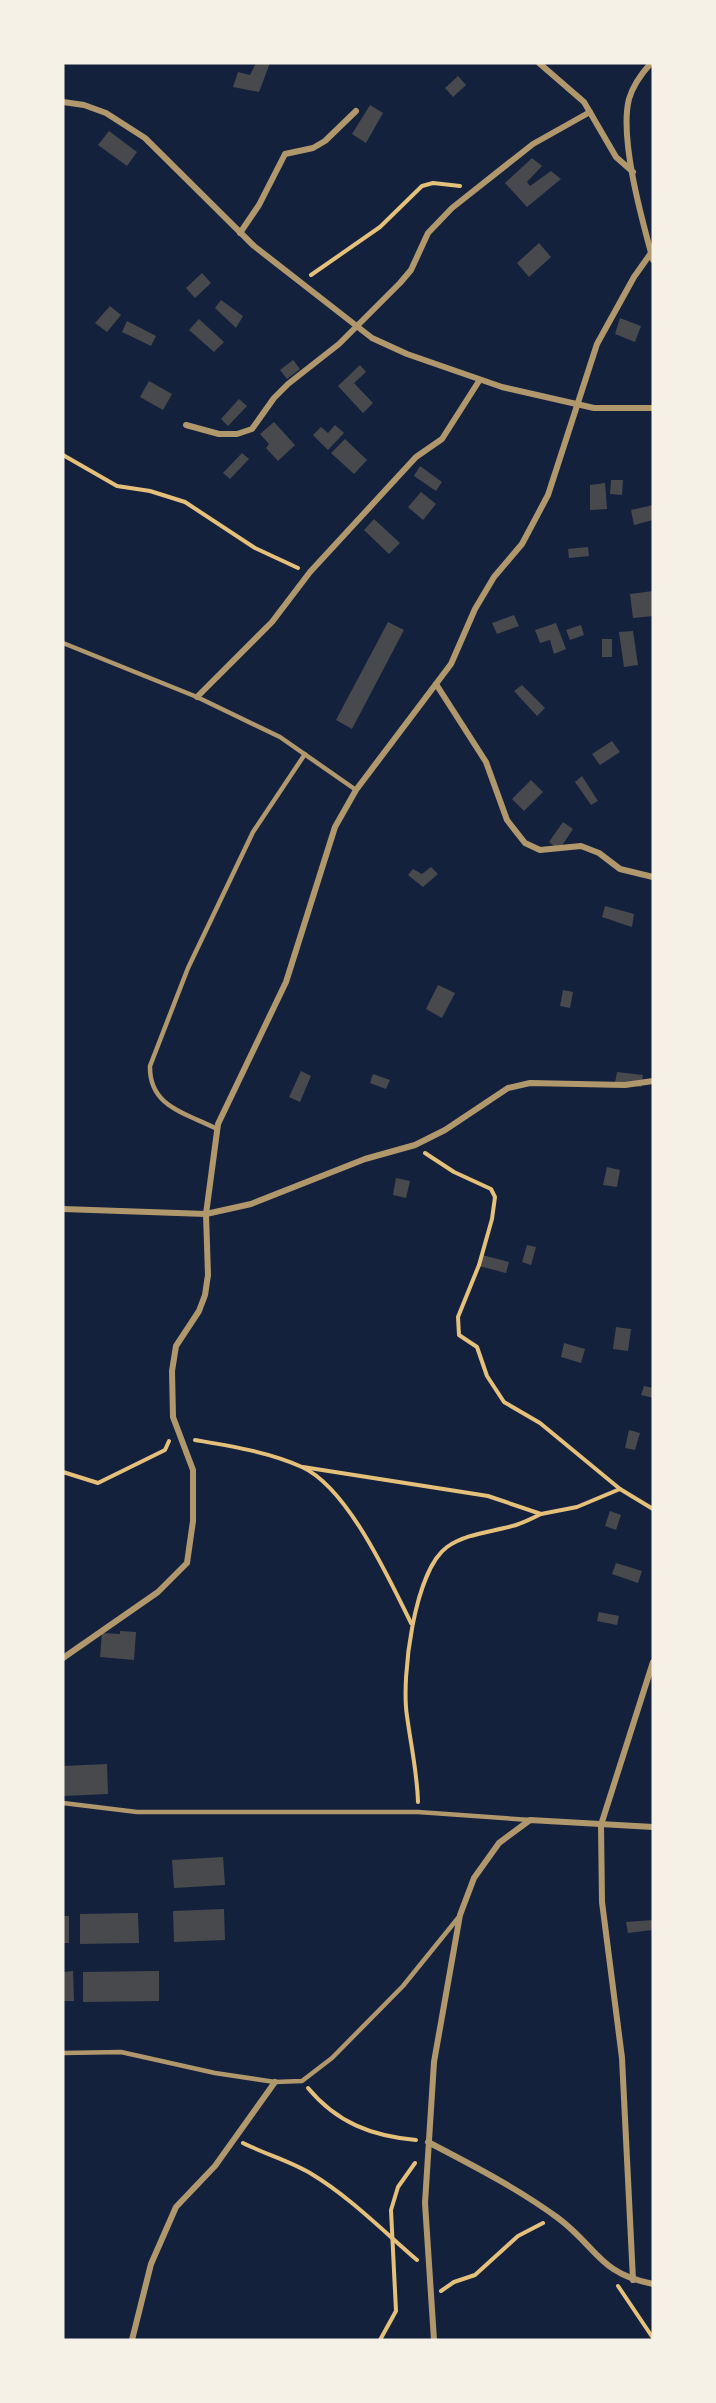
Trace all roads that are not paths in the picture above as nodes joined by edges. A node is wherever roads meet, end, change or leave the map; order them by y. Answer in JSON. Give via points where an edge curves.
{"nodes":[{"id":1,"x":539,"y":63,"type":"edge"},
{"id":2,"x":651,"y":63,"type":"edge"},
{"id":3,"x":63,"y":102,"type":"edge"},
{"id":4,"x":356,"y":111,"type":"dead end"},
{"id":5,"x":590,"y":112,"type":"junction"},
{"id":6,"x":633,"y":172,"type":"junction"},
{"id":7,"x":240,"y":233,"type":"junction"},
{"id":8,"x":650,"y":233,"type":"edge"},
{"id":9,"x":652,"y":257,"type":"edge"},
{"id":10,"x":355,"y":328,"type":"junction"},
{"id":11,"x":479,"y":381,"type":"junction"},
{"id":12,"x":578,"y":405,"type":"junction"},
{"id":13,"x":653,"y":408,"type":"edge"},
{"id":14,"x":186,"y":424,"type":"dead end"},
{"id":15,"x":63,"y":643,"type":"edge"},
{"id":16,"x":436,"y":684,"type":"junction"},
{"id":17,"x":197,"y":697,"type":"junction"},
{"id":18,"x":305,"y":754,"type":"junction"},
{"id":19,"x":356,"y":790,"type":"junction"},
{"id":20,"x":653,"y":877,"type":"edge"},
{"id":21,"x":653,"y":1081,"type":"edge"},
{"id":22,"x":217,"y":1130,"type":"junction"},
{"id":23,"x":63,"y":1209,"type":"edge"},
{"id":24,"x":206,"y":1214,"type":"junction"},
{"id":25,"x":63,"y":1658,"type":"edge"},
{"id":26,"x":653,"y":1662,"type":"edge"},
{"id":27,"x":63,"y":1803,"type":"edge"},
{"id":28,"x":530,"y":1820,"type":"junction"},
{"id":29,"x":601,"y":1825,"type":"junction"},
{"id":30,"x":653,"y":1827,"type":"edge"},
{"id":31,"x":460,"y":1916,"type":"junction"},
{"id":32,"x":63,"y":2053,"type":"edge"},
{"id":33,"x":276,"y":2082,"type":"junction"},
{"id":34,"x":428,"y":2142,"type":"junction"},
{"id":35,"x":633,"y":2280,"type":"junction"},
{"id":36,"x":653,"y":2284,"type":"edge"},
{"id":37,"x":132,"y":2340,"type":"edge"},
{"id":38,"x":434,"y":2340,"type":"edge"}],
"edges":[{"from":1,"to":5,"type":"street","via":[[579,97]]},
{"from":2,"to":6,"type":"street","via":[[629,100],[628,138]]},
{"from":3,"to":7,"type":"street","via":[[84,105],[127,125],[167,158]]},
{"from":4,"to":7,"type":"street","via":[[325,141],[285,154]]},
{"from":5,"to":6,"type":"street","via":[[616,157]]},
{"from":5,"to":10,"type":"street","via":[[533,144],[434,226],[411,270]]},
{"from":6,"to":8,"type":"street"},
{"from":7,"to":10,"type":"street"},
{"from":8,"to":9,"type":"street"},
{"from":9,"to":12,"type":"street","via":[[603,331]]},
{"from":10,"to":11,"type":"street","via":[[407,354]]},
{"from":10,"to":14,"type":"street","via":[[288,384],[250,431],[219,434]]},
{"from":11,"to":12,"type":"street"},
{"from":11,"to":17,"type":"street","via":[[442,439],[416,458],[310,572],[278,615]]},
{"from":12,"to":13,"type":"street","via":[[625,410]]},
{"from":12,"to":16,"type":"street","via":[[548,495],[522,544],[494,577],[475,609],[451,664]]},
{"from":15,"to":17,"type":"lane"},
{"from":16,"to":19,"type":"street"},
{"from":16,"to":20,"type":"street","via":[[486,762],[507,820],[525,843],[540,850],[581,846],[620,869]]},
{"from":17,"to":18,"type":"lane","via":[[280,737]]},
{"from":18,"to":19,"type":"lane"},
{"from":18,"to":22,"type":"lane","via":[[253,832],[188,968],[150,1066],[150,1080],[157,1097]]},
{"from":19,"to":22,"type":"street","via":[[335,827],[321,864],[310,914],[286,982]]},
{"from":21,"to":24,"type":"street","via":[[625,1085],[521,1084],[502,1091],[445,1130],[415,1145],[251,1204]]},
{"from":22,"to":24,"type":"street"},
{"from":23,"to":24,"type":"street"},
{"from":24,"to":25,"type":"street","via":[[205,1295],[177,1346],[172,1371],[173,1417],[193,1470],[187,1563],[159,1592]]},
{"from":26,"to":29,"type":"street"},
{"from":27,"to":28,"type":"lane","via":[[137,1812],[418,1812]]},
{"from":28,"to":29,"type":"street"},
{"from":28,"to":31,"type":"street","via":[[499,1843],[474,1878]]},
{"from":29,"to":30,"type":"street"},
{"from":29,"to":35,"type":"street","via":[[602,1902],[622,2058]]},
{"from":31,"to":33,"type":"lane","via":[[403,1986],[332,2058],[302,2081]]},
{"from":31,"to":34,"type":"street","via":[[434,2062]]},
{"from":32,"to":33,"type":"lane","via":[[121,2052]]},
{"from":33,"to":37,"type":"street","via":[[215,2166],[176,2207],[151,2264]]},
{"from":34,"to":35,"type":"street","via":[[490,2174],[555,2217],[615,2272]]},
{"from":34,"to":38,"type":"street","via":[[425,2203]]},
{"from":35,"to":36,"type":"street"}]}
